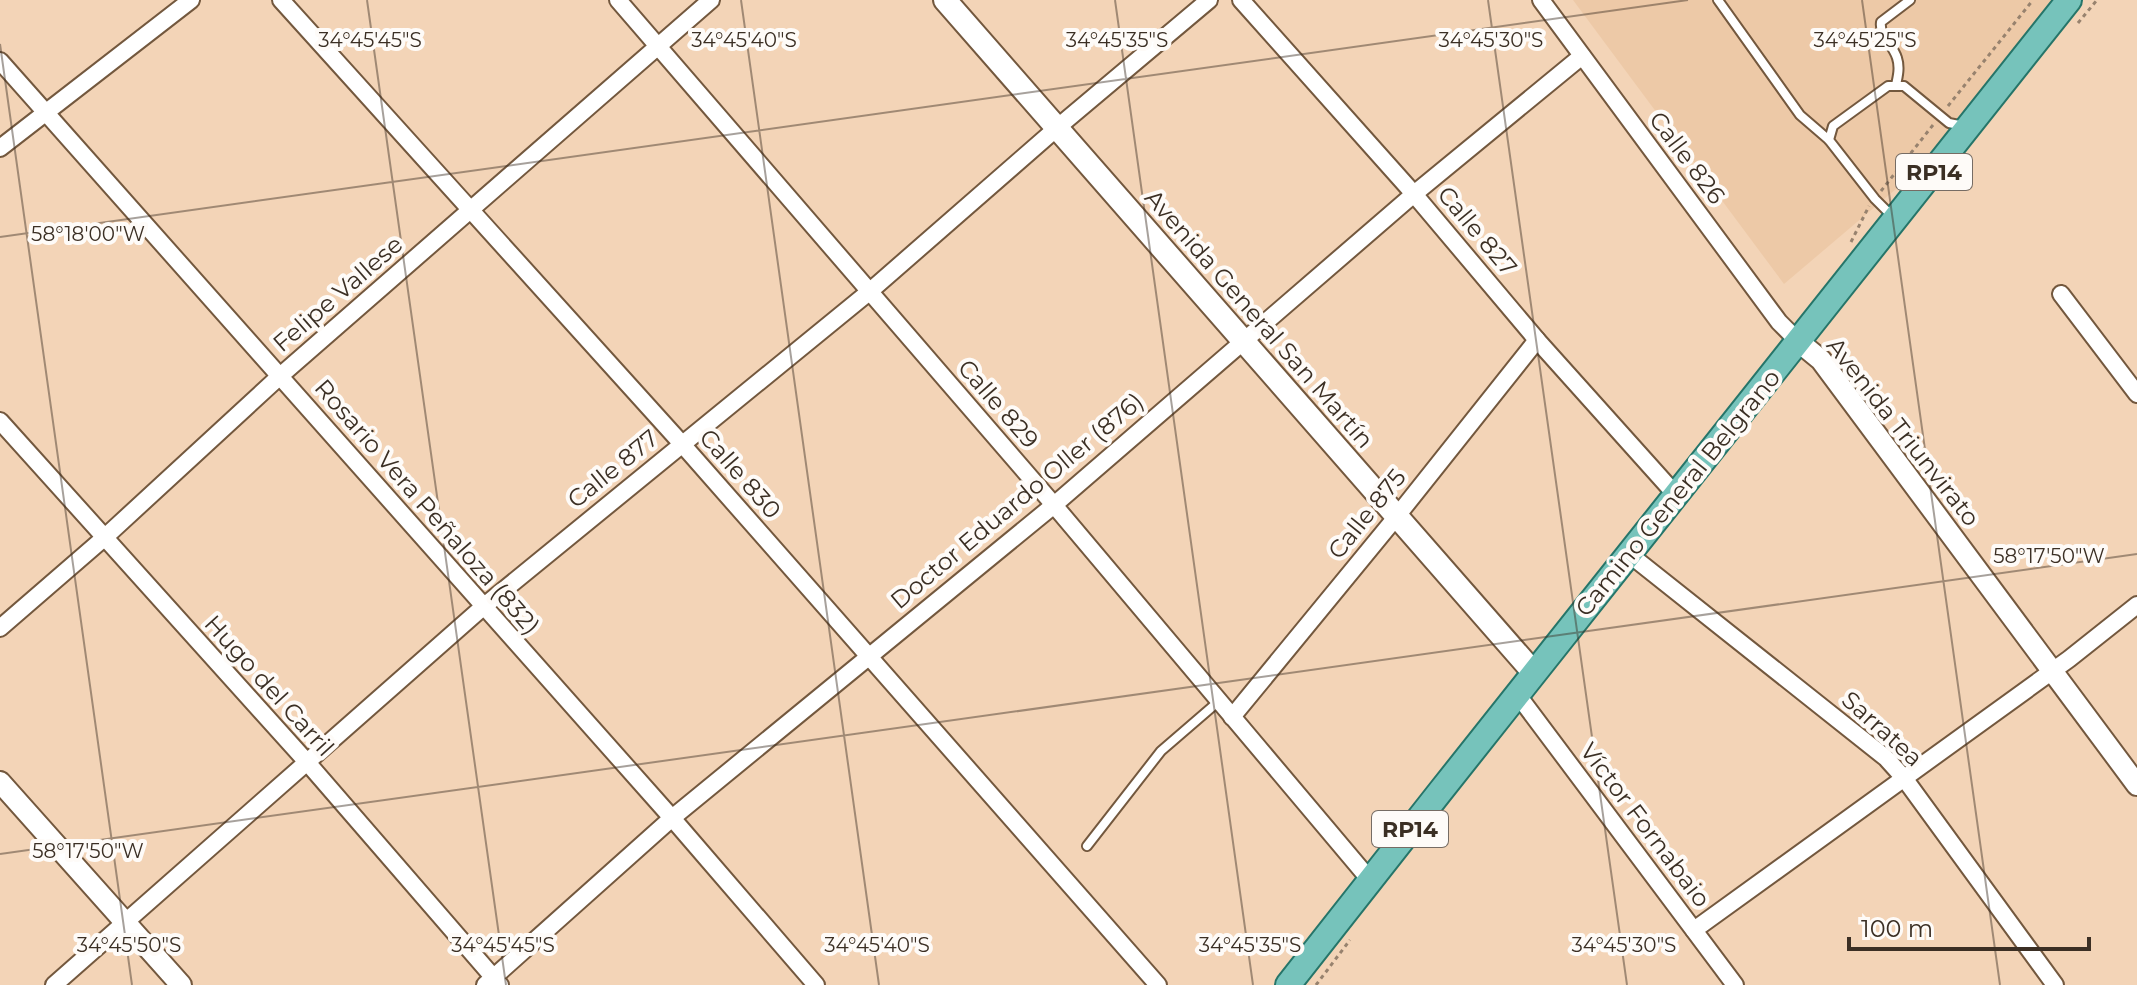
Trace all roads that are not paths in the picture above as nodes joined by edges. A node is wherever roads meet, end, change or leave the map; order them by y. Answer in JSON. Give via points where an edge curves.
{"nodes":[{"id":1,"x":191,"y":0,"type":"edge"},
{"id":2,"x":281,"y":0,"type":"edge"},
{"id":3,"x":618,"y":0,"type":"edge"},
{"id":4,"x":711,"y":0,"type":"edge"},
{"id":5,"x":945,"y":0,"type":"edge"},
{"id":6,"x":1209,"y":0,"type":"edge"},
{"id":7,"x":1241,"y":0,"type":"edge"},
{"id":8,"x":1541,"y":0,"type":"edge"},
{"id":9,"x":1718,"y":0,"type":"edge"},
{"id":10,"x":1910,"y":0,"type":"edge"},
{"id":11,"x":2069,"y":0,"type":"edge"},
{"id":12,"x":658,"y":46,"type":"junction"},
{"id":13,"x":1582,"y":56,"type":"junction"},
{"id":14,"x":0,"y":61,"type":"edge"},
{"id":15,"x":1896,"y":85,"type":"junction"},
{"id":16,"x":45,"y":112,"type":"junction"},
{"id":17,"x":1058,"y":127,"type":"junction"},
{"id":18,"x":1969,"y":127,"type":"junction"},
{"id":19,"x":1829,"y":140,"type":"junction"},
{"id":20,"x":0,"y":148,"type":"edge"},
{"id":21,"x":1414,"y":194,"type":"junction"},
{"id":22,"x":470,"y":210,"type":"junction"},
{"id":23,"x":1896,"y":221,"type":"junction"},
{"id":24,"x":869,"y":292,"type":"junction"},
{"id":25,"x":2061,"y":294,"type":"dead end"},
{"id":26,"x":1537,"y":340,"type":"junction"},
{"id":27,"x":1243,"y":341,"type":"junction"},
{"id":28,"x":1799,"y":342,"type":"junction"},
{"id":29,"x":280,"y":376,"type":"junction"},
{"id":30,"x":2137,"y":394,"type":"edge"},
{"id":31,"x":0,"y":421,"type":"edge"},
{"id":32,"x":682,"y":444,"type":"junction"},
{"id":33,"x":1676,"y":495,"type":"junction"},
{"id":34,"x":1054,"y":505,"type":"junction"},
{"id":35,"x":1397,"y":516,"type":"junction"},
{"id":36,"x":104,"y":538,"type":"junction"},
{"id":37,"x":1629,"y":554,"type":"junction"},
{"id":38,"x":2137,"y":605,"type":"edge"},
{"id":39,"x":483,"y":607,"type":"junction"},
{"id":40,"x":0,"y":628,"type":"edge"},
{"id":41,"x":868,"y":657,"type":"junction"},
{"id":42,"x":2052,"y":672,"type":"junction"},
{"id":43,"x":1534,"y":673,"type":"junction"},
{"id":44,"x":1517,"y":694,"type":"junction"},
{"id":45,"x":1219,"y":701,"type":"junction"},
{"id":46,"x":1232,"y":717,"type":"junction"},
{"id":47,"x":306,"y":761,"type":"junction"},
{"id":48,"x":1904,"y":778,"type":"junction"},
{"id":49,"x":0,"y":782,"type":"edge"},
{"id":50,"x":2137,"y":785,"type":"edge"},
{"id":51,"x":672,"y":818,"type":"junction"},
{"id":52,"x":1087,"y":846,"type":"dead end"},
{"id":53,"x":1370,"y":880,"type":"junction"},
{"id":54,"x":126,"y":923,"type":"junction"},
{"id":55,"x":1694,"y":930,"type":"junction"},
{"id":56,"x":493,"y":982,"type":"edge"},
{"id":57,"x":54,"y":985,"type":"edge"},
{"id":58,"x":181,"y":985,"type":"edge"},
{"id":59,"x":816,"y":985,"type":"edge"},
{"id":60,"x":1158,"y":985,"type":"edge"},
{"id":61,"x":1288,"y":985,"type":"edge"},
{"id":62,"x":1735,"y":985,"type":"edge"},
{"id":63,"x":2055,"y":985,"type":"edge"}],
"edges":[{"from":1,"to":16,"type":"street"},
{"from":2,"to":22,"type":"street","name":"Calle 830"},
{"from":3,"to":12,"type":"street","name":"Calle 829"},
{"from":4,"to":12,"type":"street","name":"Felipe Vallese"},
{"from":5,"to":17,"type":"main road","name":"Avenida General San Martín"},
{"from":6,"to":17,"type":"street","name":"Calle 877"},
{"from":7,"to":21,"type":"street","name":"Calle 827"},
{"from":8,"to":13,"type":"street","name":"Calle 826"},
{"from":9,"to":19,"type":"lane","via":[[1800,115]]},
{"from":10,"to":15,"type":"lane","via":[[1881,22],[1897,57]]},
{"from":11,"to":18,"type":"main road","name":"Camino General Belgrano","number":"RP14"},
{"from":12,"to":22,"type":"street","name":"Felipe Vallese"},
{"from":12,"to":24,"type":"street","name":"Calle 829"},
{"from":13,"to":21,"type":"street","name":"Doctor Eduardo Oller (876)"},
{"from":13,"to":28,"type":"street","name":"Calle 826"},
{"from":14,"to":16,"type":"street","name":"Rosario Vera Peñaloza (832)"},
{"from":15,"to":18,"type":"lane","via":[[1949,123]]},
{"from":15,"to":19,"type":"lane","via":[[1833,126]]},
{"from":16,"to":20,"type":"street"},
{"from":16,"to":29,"type":"street","name":"Rosario Vera Peñaloza (832)"},
{"from":17,"to":24,"type":"street","name":"Calle 877"},
{"from":17,"to":27,"type":"main road","name":"Avenida General San Martín"},
{"from":18,"to":23,"type":"main road","name":"Camino General Belgrano","number":"RP14"},
{"from":19,"to":23,"type":"lane"},
{"from":21,"to":26,"type":"street","name":"Calle 827"},
{"from":21,"to":27,"type":"street","name":"Doctor Eduardo Oller (876)"},
{"from":22,"to":29,"type":"street","name":"Felipe Vallese"},
{"from":22,"to":32,"type":"street","name":"Calle 830"},
{"from":23,"to":28,"type":"main road","name":"Camino General Belgrano","number":"RP14"},
{"from":24,"to":32,"type":"street","name":"Calle 877"},
{"from":24,"to":34,"type":"street","name":"Calle 829"},
{"from":25,"to":30,"type":"street"},
{"from":26,"to":33,"type":"street","name":"Calle 827"},
{"from":26,"to":35,"type":"street","name":"Calle 875"},
{"from":27,"to":34,"type":"street","name":"Doctor Eduardo Oller (876)"},
{"from":27,"to":35,"type":"main road","name":"Avenida General San Martín"},
{"from":28,"to":33,"type":"main road","name":"Camino General Belgrano","number":"RP14"},
{"from":28,"to":42,"type":"street","name":"Avenida Triunvirato","via":[[1821,360]]},
{"from":29,"to":36,"type":"street","name":"Felipe Vallese"},
{"from":29,"to":39,"type":"street","name":"Rosario Vera Peñaloza (832)"},
{"from":31,"to":36,"type":"street","name":"Hugo del Carril"},
{"from":32,"to":39,"type":"street","name":"Calle 877"},
{"from":32,"to":41,"type":"street","name":"Calle 830"},
{"from":33,"to":37,"type":"main road","name":"Camino General Belgrano","number":"RP14"},
{"from":34,"to":41,"type":"street","name":"Doctor Eduardo Oller (876)"},
{"from":34,"to":45,"type":"street","name":"Calle 829"},
{"from":35,"to":43,"type":"main road","name":"Avenida General San Martín"},
{"from":35,"to":46,"type":"street","name":"Calle 875"},
{"from":36,"to":40,"type":"street","name":"Felipe Vallese"},
{"from":36,"to":47,"type":"street","name":"Hugo del Carril"},
{"from":37,"to":43,"type":"main road","name":"Camino General Belgrano","number":"RP14"},
{"from":37,"to":48,"type":"street","name":"Sarratea","via":[[1877,750]]},
{"from":38,"to":42,"type":"street"},
{"from":39,"to":47,"type":"street","name":"Calle 877"},
{"from":39,"to":51,"type":"street","name":"Rosario Vera Peñaloza (832)"},
{"from":41,"to":51,"type":"street","name":"Doctor Eduardo Oller (876)"},
{"from":41,"to":60,"type":"street","name":"Calle 830"},
{"from":42,"to":48,"type":"street"},
{"from":42,"to":50,"type":"street","name":"Avenida Triunvirato"},
{"from":43,"to":44,"type":"main road","name":"Camino General Belgrano","number":"RP14"},
{"from":44,"to":53,"type":"main road","name":"Camino General Belgrano","number":"RP14"},
{"from":44,"to":55,"type":"street","name":"Víctor Fornabaio"},
{"from":45,"to":46,"type":"street","name":"Calle 829"},
{"from":45,"to":52,"type":"lane","via":[[1161,751]]},
{"from":46,"to":53,"type":"street","name":"Calle 829"},
{"from":47,"to":54,"type":"street","name":"Calle 877"},
{"from":47,"to":56,"type":"street","name":"Hugo del Carril"},
{"from":48,"to":55,"type":"street"},
{"from":48,"to":63,"type":"street","name":"Sarratea"},
{"from":49,"to":54,"type":"street"},
{"from":51,"to":56,"type":"street","name":"Doctor Eduardo Oller (876)"},
{"from":51,"to":59,"type":"street","name":"Rosario Vera Peñaloza (832)"},
{"from":53,"to":61,"type":"main road","name":"Camino General Belgrano","number":"RP14"},
{"from":54,"to":57,"type":"street","name":"Calle 877"},
{"from":54,"to":58,"type":"street"},
{"from":55,"to":62,"type":"street","name":"Víctor Fornabaio"}]}
